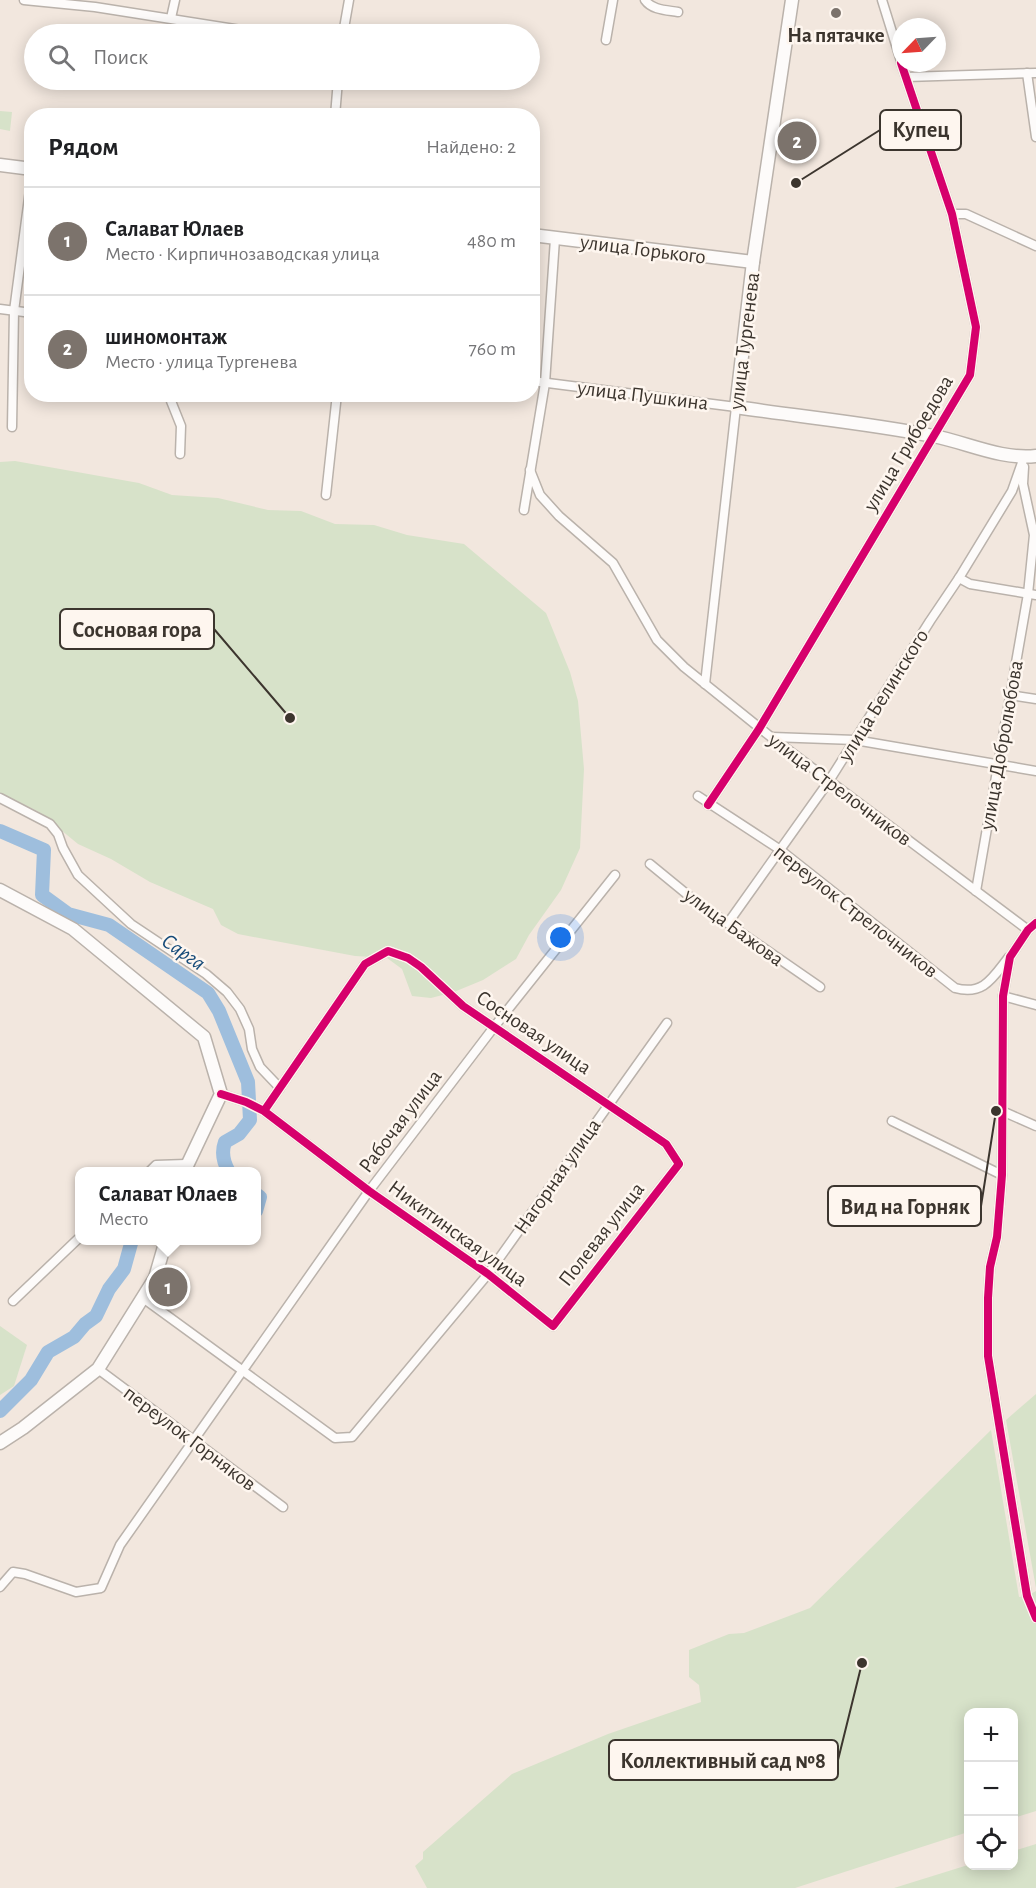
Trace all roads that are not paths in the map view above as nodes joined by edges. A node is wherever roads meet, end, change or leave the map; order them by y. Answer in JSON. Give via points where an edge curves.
{"nodes":[{"id":1,"x":24,"y":0,"type":"edge"},
{"id":2,"x":174,"y":0,"type":"edge"},
{"id":3,"x":349,"y":0,"type":"edge"},
{"id":4,"x":613,"y":0,"type":"edge"},
{"id":5,"x":645,"y":0,"type":"edge"},
{"id":6,"x":792,"y":0,"type":"edge"},
{"id":7,"x":882,"y":0,"type":"edge"},
{"id":8,"x":678,"y":12,"type":"dead end"},
{"id":9,"x":171,"y":18,"type":"junction"},
{"id":10,"x":207,"y":24,"type":"edge"},
{"id":11,"x":345,"y":24,"type":"edge"},
{"id":12,"x":892,"y":33,"type":"edge"},
{"id":13,"x":606,"y":40,"type":"dead end"},
{"id":14,"x":904,"y":72,"type":"edge"},
{"id":15,"x":1031,"y":73,"type":"edge"},
{"id":16,"x":906,"y":77,"type":"junction"},
{"id":17,"x":337,"y":90,"type":"edge"},
{"id":18,"x":336,"y":108,"type":"edge"},
{"id":19,"x":1036,"y":137,"type":"edge"},
{"id":20,"x":0,"y":165,"type":"edge"},
{"id":21,"x":24,"y":168,"type":"edge"},
{"id":22,"x":952,"y":214,"type":"junction"},
{"id":23,"x":24,"y":235,"type":"edge"},
{"id":24,"x":540,"y":236,"type":"edge"},
{"id":25,"x":555,"y":238,"type":"junction"},
{"id":26,"x":1036,"y":246,"type":"edge"},
{"id":27,"x":753,"y":262,"type":"junction"},
{"id":28,"x":0,"y":309,"type":"edge"},
{"id":29,"x":14,"y":311,"type":"junction"},
{"id":30,"x":24,"y":312,"type":"edge"},
{"id":31,"x":540,"y":382,"type":"edge"},
{"id":32,"x":544,"y":383,"type":"junction"},
{"id":33,"x":171,"y":402,"type":"edge"},
{"id":34,"x":336,"y":402,"type":"edge"},
{"id":35,"x":736,"y":407,"type":"junction"},
{"id":36,"x":12,"y":427,"type":"dead end"},
{"id":37,"x":934,"y":436,"type":"junction"},
{"id":38,"x":180,"y":454,"type":"dead end"},
{"id":39,"x":1030,"y":457,"type":"edge"},
{"id":40,"x":530,"y":470,"type":"junction"},
{"id":41,"x":326,"y":495,"type":"dead end"},
{"id":42,"x":524,"y":510,"type":"dead end"},
{"id":43,"x":1035,"y":535,"type":"edge"},
{"id":44,"x":959,"y":578,"type":"junction"},
{"id":45,"x":1032,"y":594,"type":"edge"},
{"id":46,"x":705,"y":684,"type":"junction"},
{"id":47,"x":1009,"y":695,"type":"junction"},
{"id":48,"x":1036,"y":699,"type":"edge"},
{"id":49,"x":759,"y":729,"type":"junction"},
{"id":50,"x":771,"y":738,"type":"junction"},
{"id":51,"x":855,"y":740,"type":"junction"},
{"id":52,"x":999,"y":765,"type":"junction"},
{"id":53,"x":1036,"y":771,"type":"edge"},
{"id":54,"x":829,"y":781,"type":"junction"},
{"id":55,"x":698,"y":796,"type":"dead end"},
{"id":56,"x":0,"y":798,"type":"edge"},
{"id":57,"x":708,"y":804,"type":"junction"},
{"id":58,"x":779,"y":849,"type":"junction"},
{"id":59,"x":650,"y":864,"type":"dead end"},
{"id":60,"x":615,"y":875,"type":"dead end"},
{"id":61,"x":0,"y":890,"type":"edge"},
{"id":62,"x":976,"y":891,"type":"junction"},
{"id":63,"x":728,"y":923,"type":"junction"},
{"id":64,"x":1036,"y":923,"type":"edge"},
{"id":65,"x":1028,"y":930,"type":"junction"},
{"id":66,"x":1010,"y":957,"type":"junction"},
{"id":67,"x":820,"y":987,"type":"dead end"},
{"id":68,"x":1003,"y":996,"type":"junction"},
{"id":69,"x":1036,"y":1005,"type":"edge"},
{"id":70,"x":666,"y":1023,"type":"dead end"},
{"id":71,"x":494,"y":1027,"type":"junction"},
{"id":72,"x":280,"y":1088,"type":"junction"},
{"id":73,"x":221,"y":1094,"type":"junction"},
{"id":74,"x":608,"y":1105,"type":"junction"},
{"id":75,"x":264,"y":1111,"type":"junction"},
{"id":76,"x":1002,"y":1111,"type":"junction"},
{"id":77,"x":892,"y":1120,"type":"dead end"},
{"id":78,"x":1036,"y":1126,"type":"edge"},
{"id":79,"x":678,"y":1164,"type":"joint"},
{"id":80,"x":154,"y":1167,"type":"edge"},
{"id":81,"x":175,"y":1167,"type":"edge"},
{"id":82,"x":185,"y":1167,"type":"edge"},
{"id":83,"x":1002,"y":1175,"type":"junction"},
{"id":84,"x":369,"y":1191,"type":"junction"},
{"id":85,"x":75,"y":1242,"type":"edge"},
{"id":86,"x":165,"y":1245,"type":"edge"},
{"id":87,"x":488,"y":1274,"type":"junction"},
{"id":88,"x":143,"y":1298,"type":"junction"},
{"id":89,"x":13,"y":1301,"type":"dead end"},
{"id":90,"x":553,"y":1326,"type":"joint"},
{"id":91,"x":98,"y":1369,"type":"junction"},
{"id":92,"x":243,"y":1371,"type":"junction"},
{"id":93,"x":194,"y":1441,"type":"junction"},
{"id":94,"x":0,"y":1443,"type":"edge"},
{"id":95,"x":283,"y":1507,"type":"dead end"},
{"id":96,"x":0,"y":1587,"type":"edge"},
{"id":97,"x":1036,"y":1618,"type":"edge"}],
"edges":[{"from":1,"to":9,"type":"street"},
{"from":2,"to":9,"type":"street"},
{"from":3,"to":11,"type":"street"},
{"from":4,"to":13,"type":"street"},
{"from":5,"to":8,"type":"street","via":[[655,8]]},
{"from":6,"to":27,"type":"street","name":"улица Тургенева"},
{"from":7,"to":12,"type":"street","name":"улица Грибоедова"},
{"from":9,"to":10,"type":"street"},
{"from":14,"to":16,"type":"street","name":"улица Грибоедова"},
{"from":15,"to":16,"type":"street"},
{"from":15,"to":19,"type":"street"},
{"from":16,"to":22,"type":"street","name":"улица Грибоедова"},
{"from":17,"to":18,"type":"street"},
{"from":20,"to":21,"type":"street"},
{"from":22,"to":26,"type":"street","via":[[966,214]]},
{"from":22,"to":37,"type":"street","name":"улица Грибоедова","via":[[976,327],[970,375]]},
{"from":23,"to":29,"type":"street"},
{"from":24,"to":25,"type":"street","name":"улица Горького"},
{"from":25,"to":27,"type":"street","name":"улица Горького"},
{"from":25,"to":32,"type":"street"},
{"from":27,"to":35,"type":"street","name":"улица Тургенева"},
{"from":28,"to":29,"type":"street"},
{"from":29,"to":30,"type":"street"},
{"from":29,"to":36,"type":"street"},
{"from":31,"to":32,"type":"street","name":"улица Пушкина"},
{"from":32,"to":35,"type":"street","name":"улица Пушкина"},
{"from":32,"to":40,"type":"street"},
{"from":33,"to":38,"type":"street","via":[[181,426]]},
{"from":34,"to":41,"type":"street"},
{"from":35,"to":37,"type":"street","name":"улица Пушкина"},
{"from":35,"to":46,"type":"street","name":"улица Тургенева"},
{"from":37,"to":39,"type":"street","name":"улица Пушкина"},
{"from":37,"to":49,"type":"street","name":"улица Грибоедова"},
{"from":39,"to":43,"type":"street","name":"улица Добролюбова","via":[[1023,484]]},
{"from":39,"to":44,"type":"street","name":"улица Белинского"},
{"from":40,"to":42,"type":"street"},
{"from":40,"to":46,"type":"street","name":"улица Стрелочников","via":[[540,495],[613,563],[657,640]]},
{"from":43,"to":45,"type":"street","name":"улица Добролюбова"},
{"from":44,"to":45,"type":"street","via":[[970,584]]},
{"from":44,"to":51,"type":"street","name":"улица Белинского"},
{"from":45,"to":47,"type":"street","name":"улица Добролюбова"},
{"from":46,"to":49,"type":"street","name":"улица Стрелочников"},
{"from":47,"to":48,"type":"street"},
{"from":47,"to":52,"type":"street","name":"улица Добролюбова"},
{"from":49,"to":50,"type":"street","name":"улица Стрелочников"},
{"from":49,"to":57,"type":"street","name":"улица Грибоедова"},
{"from":50,"to":51,"type":"street"},
{"from":50,"to":54,"type":"street","name":"улица Стрелочников"},
{"from":51,"to":52,"type":"street"},
{"from":51,"to":54,"type":"street","name":"улица Белинского"},
{"from":52,"to":53,"type":"street"},
{"from":52,"to":62,"type":"street","name":"улица Добролюбова"},
{"from":54,"to":58,"type":"street","name":"улица Белинского"},
{"from":54,"to":62,"type":"street","name":"улица Стрелочников"},
{"from":55,"to":57,"type":"street","name":"переулок Стрелочников"},
{"from":56,"to":72,"type":"street","via":[[50,824],[78,875],[131,924],[226,992],[240,1009],[260,1067]]},
{"from":57,"to":58,"type":"street","name":"переулок Стрелочников"},
{"from":58,"to":63,"type":"street","name":"улица Белинского"},
{"from":58,"to":66,"type":"street","name":"переулок Стрелочников","via":[[955,988],[967,991],[985,986]]},
{"from":59,"to":63,"type":"street","name":"улица Бажова"},
{"from":60,"to":71,"type":"street","name":"Рабочая улица"},
{"from":61,"to":73,"type":"street","via":[[73,929],[204,1037]]},
{"from":62,"to":65,"type":"street","name":"улица Стрелочников"},
{"from":63,"to":67,"type":"street","name":"улица Бажова"},
{"from":64,"to":65,"type":"street","name":"переулок Стрелочников"},
{"from":65,"to":66,"type":"street","name":"переулок Стрелочников"},
{"from":66,"to":68,"type":"street"},
{"from":68,"to":69,"type":"street"},
{"from":68,"to":76,"type":"street"},
{"from":70,"to":74,"type":"street","name":"Нагорная улица"},
{"from":71,"to":72,"type":"street","name":"Сосновая улица","via":[[463,1006],[421,967],[388,951],[365,964]]},
{"from":71,"to":74,"type":"street","name":"Сосновая улица"},
{"from":71,"to":84,"type":"street","name":"Рабочая улица"},
{"from":72,"to":75,"type":"street"},
{"from":73,"to":75,"type":"street","name":"Никитинская улица"},
{"from":73,"to":82,"type":"street"},
{"from":74,"to":79,"type":"street","name":"Сосновая улица","via":[[666,1144]]},
{"from":74,"to":87,"type":"street","name":"Нагорная улица"},
{"from":75,"to":84,"type":"street","name":"Никитинская улица"},
{"from":76,"to":78,"type":"street"},
{"from":76,"to":83,"type":"street"},
{"from":77,"to":83,"type":"street"},
{"from":79,"to":90,"type":"street","name":"Полевая улица"},
{"from":80,"to":81,"type":"street"},
{"from":83,"to":97,"type":"street","via":[[997,1237],[990,1267],[988,1356],[1027,1596]]},
{"from":84,"to":87,"type":"street","name":"Никитинская улица"},
{"from":84,"to":92,"type":"street","name":"Рабочая улица"},
{"from":85,"to":89,"type":"street"},
{"from":86,"to":88,"type":"street","via":[[155,1278]]},
{"from":87,"to":90,"type":"street","name":"Никитинская улица"},
{"from":87,"to":92,"type":"street","name":"Нагорная улица","via":[[352,1437],[334,1438]]},
{"from":88,"to":91,"type":"street"},
{"from":88,"to":92,"type":"street"},
{"from":91,"to":93,"type":"street","name":"переулок Горняков"},
{"from":91,"to":94,"type":"street"},
{"from":92,"to":93,"type":"street","name":"Рабочая улица"},
{"from":93,"to":95,"type":"street","name":"переулок Горняков"},
{"from":93,"to":96,"type":"street","name":"Рабочая улица","via":[[120,1545],[101,1588],[76,1592],[13,1572]]}]}
